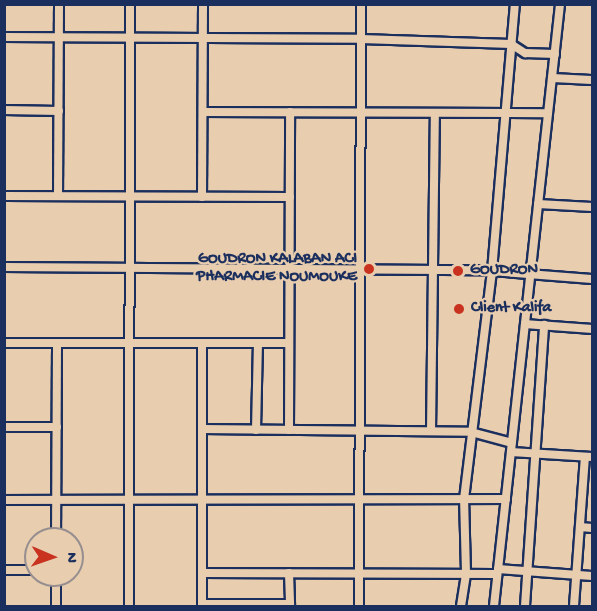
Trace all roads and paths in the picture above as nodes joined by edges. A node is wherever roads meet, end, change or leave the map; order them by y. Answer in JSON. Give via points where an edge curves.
{"nodes":[{"id":1,"x":59,"y":4,"type":"edge"},
{"id":2,"x":130,"y":4,"type":"edge"},
{"id":3,"x":203,"y":4,"type":"edge"},
{"id":4,"x":361,"y":4,"type":"edge"},
{"id":5,"x":515,"y":4,"type":"edge"},
{"id":6,"x":560,"y":4,"type":"edge"},
{"id":7,"x":4,"y":37,"type":"edge"},
{"id":8,"x":59,"y":38,"type":"junction"},
{"id":9,"x":130,"y":38,"type":"junction"},
{"id":10,"x":203,"y":38,"type":"junction"},
{"id":11,"x":361,"y":39,"type":"junction"},
{"id":12,"x":511,"y":44,"type":"junction"},
{"id":13,"x":555,"y":54,"type":"junction"},
{"id":14,"x":552,"y":78,"type":"junction"},
{"id":15,"x":592,"y":80,"type":"edge"},
{"id":16,"x":4,"y":110,"type":"edge"},
{"id":17,"x":59,"y":111,"type":"junction"},
{"id":18,"x":203,"y":112,"type":"junction"},
{"id":19,"x":290,"y":112,"type":"junction"},
{"id":20,"x":504,"y":112,"type":"junction"},
{"id":21,"x":361,"y":113,"type":"junction"},
{"id":22,"x":435,"y":113,"type":"junction"},
{"id":23,"x":548,"y":113,"type":"junction"},
{"id":24,"x":4,"y":196,"type":"edge"},
{"id":25,"x":58,"y":196,"type":"junction"},
{"id":26,"x":130,"y":196,"type":"junction"},
{"id":27,"x":202,"y":197,"type":"junction"},
{"id":28,"x":290,"y":197,"type":"junction"},
{"id":29,"x":538,"y":204,"type":"junction"},
{"id":30,"x":592,"y":207,"type":"edge"},
{"id":31,"x":4,"y":267,"type":"edge"},
{"id":32,"x":130,"y":268,"type":"junction"},
{"id":33,"x":289,"y":269,"type":"junction"},
{"id":34,"x":360,"y":269,"type":"junction"},
{"id":35,"x":435,"y":270,"type":"junction"},
{"id":36,"x":492,"y":271,"type":"junction"},
{"id":37,"x":530,"y":274,"type":"junction"},
{"id":38,"x":592,"y":279,"type":"edge"},
{"id":39,"x":525,"y":324,"type":"junction"},
{"id":40,"x":544,"y":325,"type":"junction"},
{"id":41,"x":592,"y":329,"type":"edge"},
{"id":42,"x":4,"y":343,"type":"edge"},
{"id":43,"x":57,"y":343,"type":"junction"},
{"id":44,"x":130,"y":343,"type":"junction"},
{"id":45,"x":202,"y":343,"type":"junction"},
{"id":46,"x":258,"y":343,"type":"junction"},
{"id":47,"x":289,"y":343,"type":"junction"},
{"id":48,"x":4,"y":427,"type":"edge"},
{"id":49,"x":57,"y":428,"type":"junction"},
{"id":50,"x":202,"y":429,"type":"junction"},
{"id":51,"x":256,"y":430,"type":"junction"},
{"id":52,"x":289,"y":430,"type":"junction"},
{"id":53,"x":359,"y":431,"type":"junction"},
{"id":54,"x":431,"y":431,"type":"junction"},
{"id":55,"x":471,"y":432,"type":"junction"},
{"id":56,"x":511,"y":448,"type":"junction"},
{"id":57,"x":536,"y":453,"type":"junction"},
{"id":58,"x":589,"y":457,"type":"edge"},
{"id":59,"x":582,"y":494,"type":"junction"},
{"id":60,"x":592,"y":495,"type":"edge"},
{"id":61,"x":506,"y":499,"type":"junction"},
{"id":62,"x":4,"y":500,"type":"edge"},
{"id":63,"x":57,"y":500,"type":"junction"},
{"id":64,"x":129,"y":500,"type":"junction"},
{"id":65,"x":202,"y":500,"type":"junction"},
{"id":66,"x":359,"y":500,"type":"junction"},
{"id":67,"x":464,"y":500,"type":"junction"},
{"id":68,"x":56,"y":527,"type":"edge"},
{"id":69,"x":580,"y":527,"type":"junction"},
{"id":70,"x":592,"y":528,"type":"edge"},
{"id":71,"x":4,"y":570,"type":"edge"},
{"id":72,"x":24,"y":570,"type":"edge"},
{"id":73,"x":498,"y":571,"type":"junction"},
{"id":74,"x":527,"y":571,"type":"junction"},
{"id":75,"x":202,"y":573,"type":"junction"},
{"id":76,"x":290,"y":573,"type":"junction"},
{"id":77,"x":359,"y":573,"type":"junction"},
{"id":78,"x":466,"y":573,"type":"junction"},
{"id":79,"x":577,"y":574,"type":"junction"},
{"id":80,"x":592,"y":576,"type":"edge"},
{"id":81,"x":56,"y":587,"type":"edge"},
{"id":82,"x":202,"y":605,"type":"edge"},
{"id":83,"x":228,"y":605,"type":"edge"},
{"id":84,"x":290,"y":605,"type":"edge"},
{"id":85,"x":56,"y":606,"type":"edge"},
{"id":86,"x":129,"y":606,"type":"edge"},
{"id":87,"x":359,"y":606,"type":"edge"},
{"id":88,"x":461,"y":606,"type":"edge"},
{"id":89,"x":494,"y":606,"type":"edge"},
{"id":90,"x":525,"y":606,"type":"edge"},
{"id":91,"x":574,"y":606,"type":"edge"}],
"edges":[{"from":1,"to":8,"type":"street"},
{"from":2,"to":9,"type":"street"},
{"from":3,"to":10,"type":"street"},
{"from":4,"to":11,"type":"street"},
{"from":5,"to":12,"type":"street"},
{"from":6,"to":13,"type":"street"},
{"from":7,"to":8,"type":"street"},
{"from":8,"to":9,"type":"street"},
{"from":8,"to":17,"type":"street"},
{"from":9,"to":10,"type":"street"},
{"from":9,"to":26,"type":"street"},
{"from":10,"to":11,"type":"street"},
{"from":10,"to":18,"type":"street"},
{"from":11,"to":12,"type":"street"},
{"from":11,"to":21,"type":"street"},
{"from":12,"to":13,"type":"street","via":[[525,53]]},
{"from":12,"to":20,"type":"street"},
{"from":13,"to":14,"type":"street"},
{"from":14,"to":15,"type":"street"},
{"from":14,"to":23,"type":"street"},
{"from":16,"to":17,"type":"street"},
{"from":17,"to":25,"type":"street"},
{"from":18,"to":19,"type":"street"},
{"from":18,"to":27,"type":"street"},
{"from":19,"to":21,"type":"street"},
{"from":19,"to":28,"type":"street"},
{"from":20,"to":22,"type":"street"},
{"from":20,"to":23,"type":"street"},
{"from":20,"to":36,"type":"street"},
{"from":21,"to":22,"type":"street"},
{"from":21,"to":34,"type":"street"},
{"from":22,"to":35,"type":"street"},
{"from":23,"to":29,"type":"street"},
{"from":24,"to":25,"type":"street"},
{"from":25,"to":26,"type":"street"},
{"from":26,"to":27,"type":"street"},
{"from":26,"to":32,"type":"street"},
{"from":27,"to":28,"type":"street"},
{"from":28,"to":33,"type":"street"},
{"from":29,"to":30,"type":"street"},
{"from":29,"to":37,"type":"street"},
{"from":31,"to":32,"type":"street"},
{"from":32,"to":33,"type":"street"},
{"from":32,"to":44,"type":"street"},
{"from":33,"to":34,"type":"street"},
{"from":33,"to":47,"type":"street"},
{"from":34,"to":35,"type":"street"},
{"from":34,"to":53,"type":"street"},
{"from":35,"to":36,"type":"street"},
{"from":35,"to":54,"type":"street"},
{"from":36,"to":37,"type":"street"},
{"from":36,"to":55,"type":"street"},
{"from":37,"to":38,"type":"street"},
{"from":37,"to":39,"type":"street"},
{"from":39,"to":40,"type":"street"},
{"from":39,"to":56,"type":"street"},
{"from":40,"to":41,"type":"street"},
{"from":40,"to":57,"type":"street"},
{"from":42,"to":43,"type":"street"},
{"from":43,"to":44,"type":"street"},
{"from":43,"to":49,"type":"street"},
{"from":44,"to":45,"type":"street"},
{"from":44,"to":64,"type":"street"},
{"from":45,"to":46,"type":"street"},
{"from":45,"to":50,"type":"street"},
{"from":46,"to":47,"type":"street"},
{"from":46,"to":51,"type":"street"},
{"from":47,"to":52,"type":"street"},
{"from":48,"to":49,"type":"street"},
{"from":49,"to":63,"type":"street"},
{"from":50,"to":51,"type":"street"},
{"from":50,"to":65,"type":"street"},
{"from":51,"to":52,"type":"street"},
{"from":52,"to":53,"type":"street"},
{"from":53,"to":54,"type":"street"},
{"from":53,"to":66,"type":"street"},
{"from":54,"to":55,"type":"street"},
{"from":55,"to":56,"type":"street"},
{"from":55,"to":67,"type":"street"},
{"from":56,"to":57,"type":"street"},
{"from":56,"to":61,"type":"street"},
{"from":57,"to":58,"type":"street"},
{"from":57,"to":74,"type":"street"},
{"from":58,"to":59,"type":"street"},
{"from":59,"to":60,"type":"street"},
{"from":59,"to":69,"type":"street"},
{"from":61,"to":67,"type":"street"},
{"from":61,"to":73,"type":"street"},
{"from":62,"to":63,"type":"street"},
{"from":63,"to":64,"type":"street"},
{"from":63,"to":68,"type":"street"},
{"from":64,"to":65,"type":"street"},
{"from":64,"to":86,"type":"street"},
{"from":65,"to":66,"type":"street"},
{"from":65,"to":75,"type":"street"},
{"from":66,"to":67,"type":"street"},
{"from":66,"to":77,"type":"street"},
{"from":67,"to":78,"type":"street"},
{"from":69,"to":70,"type":"street"},
{"from":69,"to":79,"type":"street"},
{"from":71,"to":72,"type":"street"},
{"from":73,"to":74,"type":"street"},
{"from":73,"to":78,"type":"street"},
{"from":73,"to":89,"type":"street"},
{"from":74,"to":79,"type":"street"},
{"from":74,"to":90,"type":"street"},
{"from":75,"to":76,"type":"street"},
{"from":75,"to":82,"type":"street"},
{"from":76,"to":77,"type":"street"},
{"from":76,"to":84,"type":"street"},
{"from":77,"to":78,"type":"street"},
{"from":77,"to":87,"type":"street"},
{"from":78,"to":88,"type":"street"},
{"from":79,"to":80,"type":"street"},
{"from":79,"to":91,"type":"street"},
{"from":81,"to":85,"type":"street"},
{"from":82,"to":83,"type":"street"},
{"from":83,"to":84,"type":"street"}]}
